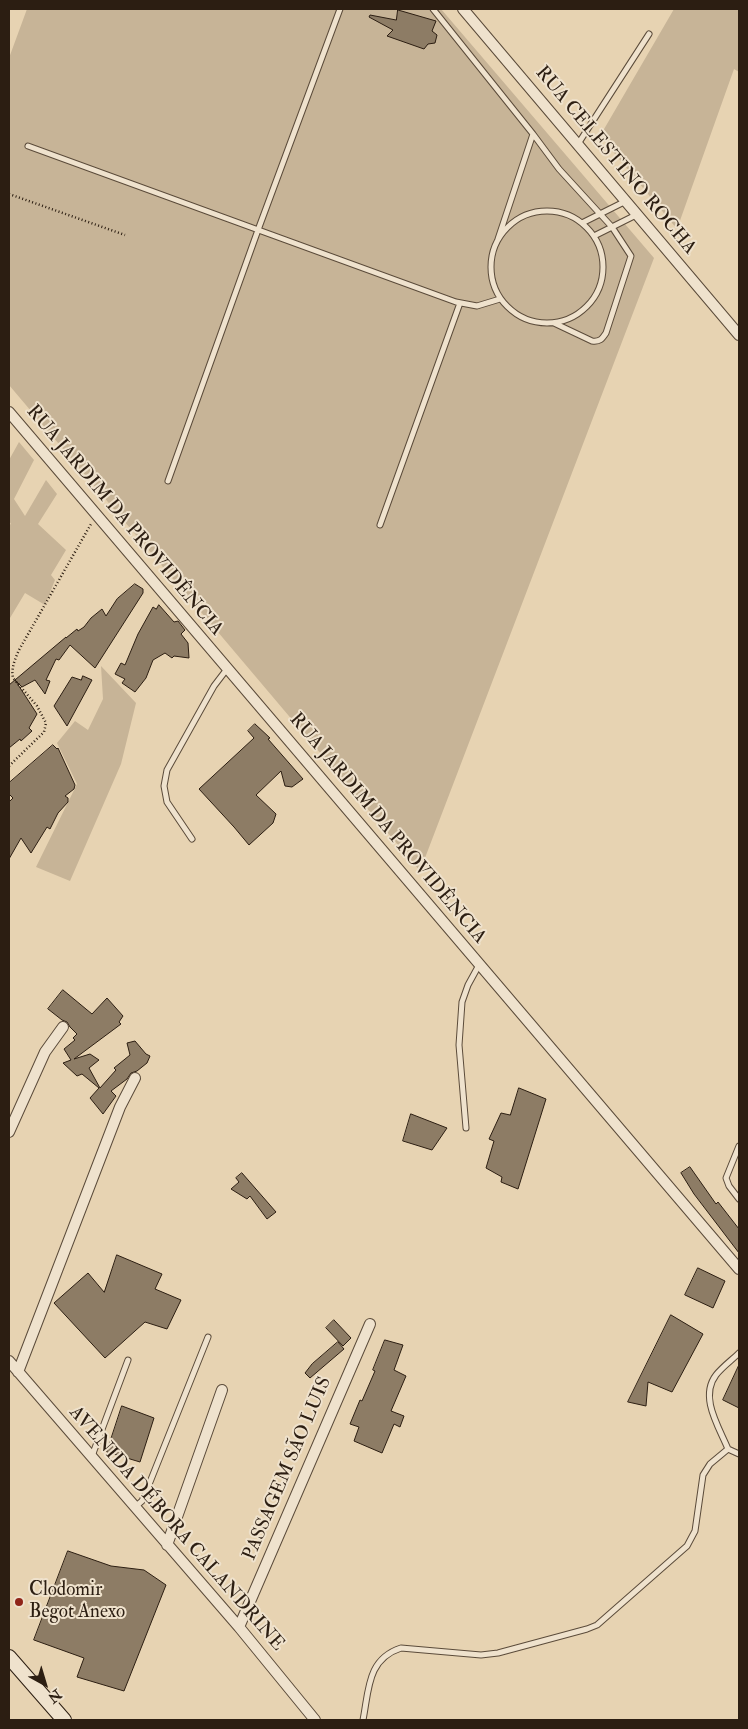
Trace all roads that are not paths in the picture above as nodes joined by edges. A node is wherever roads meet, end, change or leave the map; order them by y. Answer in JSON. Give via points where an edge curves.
{"nodes":[{"id":1,"x":340,"y":9,"type":"edge"},
{"id":2,"x":433,"y":9,"type":"edge"},
{"id":3,"x":463,"y":9,"type":"edge"},
{"id":4,"x":649,"y":34,"type":"dead end"},
{"id":5,"x":532,"y":134,"type":"junction"},
{"id":6,"x":578,"y":144,"type":"junction"},
{"id":7,"x":28,"y":146,"type":"dead end"},
{"id":8,"x":626,"y":201,"type":"junction"},
{"id":9,"x":601,"y":213,"type":"junction"},
{"id":10,"x":637,"y":214,"type":"junction"},
{"id":11,"x":582,"y":223,"type":"junction"},
{"id":12,"x":612,"y":227,"type":"junction"},
{"id":13,"x":258,"y":230,"type":"junction"},
{"id":14,"x":594,"y":236,"type":"junction"},
{"id":15,"x":498,"y":239,"type":"junction"},
{"id":16,"x":500,"y":299,"type":"junction"},
{"id":17,"x":460,"y":303,"type":"junction"},
{"id":18,"x":554,"y":323,"type":"junction"},
{"id":19,"x":739,"y":335,"type":"edge"},
{"id":20,"x":9,"y":412,"type":"edge"},
{"id":21,"x":168,"y":480,"type":"dead end"},
{"id":22,"x":380,"y":526,"type":"dead end"},
{"id":23,"x":227,"y":669,"type":"junction"},
{"id":24,"x":192,"y":839,"type":"dead end"},
{"id":25,"x":479,"y":965,"type":"junction"},
{"id":26,"x":63,"y":1027,"type":"dead end"},
{"id":27,"x":135,"y":1078,"type":"dead end"},
{"id":28,"x":466,"y":1128,"type":"dead end"},
{"id":29,"x":9,"y":1132,"type":"edge"},
{"id":30,"x":739,"y":1146,"type":"edge"},
{"id":31,"x":739,"y":1199,"type":"edge"},
{"id":32,"x":739,"y":1269,"type":"edge"},
{"id":33,"x":370,"y":1324,"type":"dead end"},
{"id":34,"x":208,"y":1337,"type":"dead end"},
{"id":35,"x":739,"y":1353,"type":"edge"},
{"id":36,"x":128,"y":1360,"type":"dead end"},
{"id":37,"x":9,"y":1361,"type":"edge"},
{"id":38,"x":18,"y":1372,"type":"junction"},
{"id":39,"x":222,"y":1390,"type":"dead end"},
{"id":40,"x":728,"y":1449,"type":"junction"},
{"id":41,"x":739,"y":1454,"type":"edge"},
{"id":42,"x":91,"y":1456,"type":"junction"},
{"id":43,"x":135,"y":1508,"type":"junction"},
{"id":44,"x":167,"y":1545,"type":"junction"},
{"id":45,"x":239,"y":1627,"type":"junction"},
{"id":46,"x":9,"y":1657,"type":"edge"},
{"id":47,"x":64,"y":1720,"type":"edge"},
{"id":48,"x":315,"y":1720,"type":"edge"},
{"id":49,"x":363,"y":1720,"type":"edge"}],
"edges":[{"from":1,"to":13,"type":"lane"},
{"from":2,"to":5,"type":"lane"},
{"from":3,"to":6,"type":"street","name":"RUA CELESTINO ROCHA"},
{"from":4,"to":6,"type":"lane"},
{"from":5,"to":9,"type":"lane"},
{"from":5,"to":15,"type":"lane"},
{"from":6,"to":8,"type":"street","name":"RUA CELESTINO ROCHA"},
{"from":7,"to":13,"type":"lane"},
{"from":8,"to":9,"type":"lane"},
{"from":8,"to":10,"type":"street","name":"RUA CELESTINO ROCHA"},
{"from":9,"to":11,"type":"lane"},
{"from":9,"to":12,"type":"lane"},
{"from":10,"to":12,"type":"lane"},
{"from":10,"to":19,"type":"street","name":"RUA CELESTINO ROCHA"},
{"from":11,"to":14,"type":"lane"},
{"from":11,"to":15,"type":"lane","via":[[561,212],[540,211],[520,217]]},
{"from":12,"to":14,"type":"lane"},
{"from":12,"to":18,"type":"lane","via":[[630,256],[602,339],[592,342]]},
{"from":13,"to":17,"type":"lane"},
{"from":13,"to":21,"type":"lane"},
{"from":14,"to":18,"type":"lane","via":[[601,250],[603,265],[598,291],[590,304],[574,317]]},
{"from":15,"to":16,"type":"lane","via":[[490,269],[494,289]]},
{"from":16,"to":17,"type":"lane","via":[[477,306]]},
{"from":16,"to":18,"type":"lane","via":[[523,318]]},
{"from":17,"to":22,"type":"lane"},
{"from":20,"to":23,"type":"street","name":"RUA JARDIM DA PROVIDÊNCIA"},
{"from":23,"to":24,"type":"lane","via":[[167,770],[164,786],[167,802]]},
{"from":23,"to":25,"type":"street","name":"RUA JARDIM DA PROVIDÊNCIA"},
{"from":25,"to":28,"type":"lane","via":[[462,1002],[459,1046]]},
{"from":25,"to":32,"type":"street","name":"RUA JARDIM DA PROVIDÊNCIA"},
{"from":26,"to":29,"type":"street","via":[[45,1052]]},
{"from":27,"to":38,"type":"street","via":[[120,1107]]},
{"from":30,"to":31,"type":"lane","via":[[726,1178]]},
{"from":33,"to":45,"type":"street","name":"PASSAGEM SÃO LUIS"},
{"from":34,"to":43,"type":"lane","via":[[146,1492]]},
{"from":35,"to":40,"type":"lane","via":[[715,1375],[709,1391],[710,1406]]},
{"from":36,"to":42,"type":"lane"},
{"from":37,"to":38,"type":"street","name":"AVENIDA DÉBORA CALANDRINE"},
{"from":38,"to":42,"type":"street","name":"AVENIDA DÉBORA CALANDRINE"},
{"from":39,"to":44,"type":"street"},
{"from":40,"to":41,"type":"lane"},
{"from":40,"to":49,"type":"lane","via":[[710,1464],[703,1475],[695,1531],[687,1546],[597,1625],[481,1656],[401,1648],[392,1650],[372,1671]]},
{"from":42,"to":43,"type":"street","name":"AVENIDA DÉBORA CALANDRINE"},
{"from":43,"to":44,"type":"street","name":"AVENIDA DÉBORA CALANDRINE"},
{"from":44,"to":45,"type":"street","name":"AVENIDA DÉBORA CALANDRINE"},
{"from":45,"to":48,"type":"street","name":"AVENIDA DÉBORA CALANDRINE"},
{"from":46,"to":47,"type":"street"}]}
